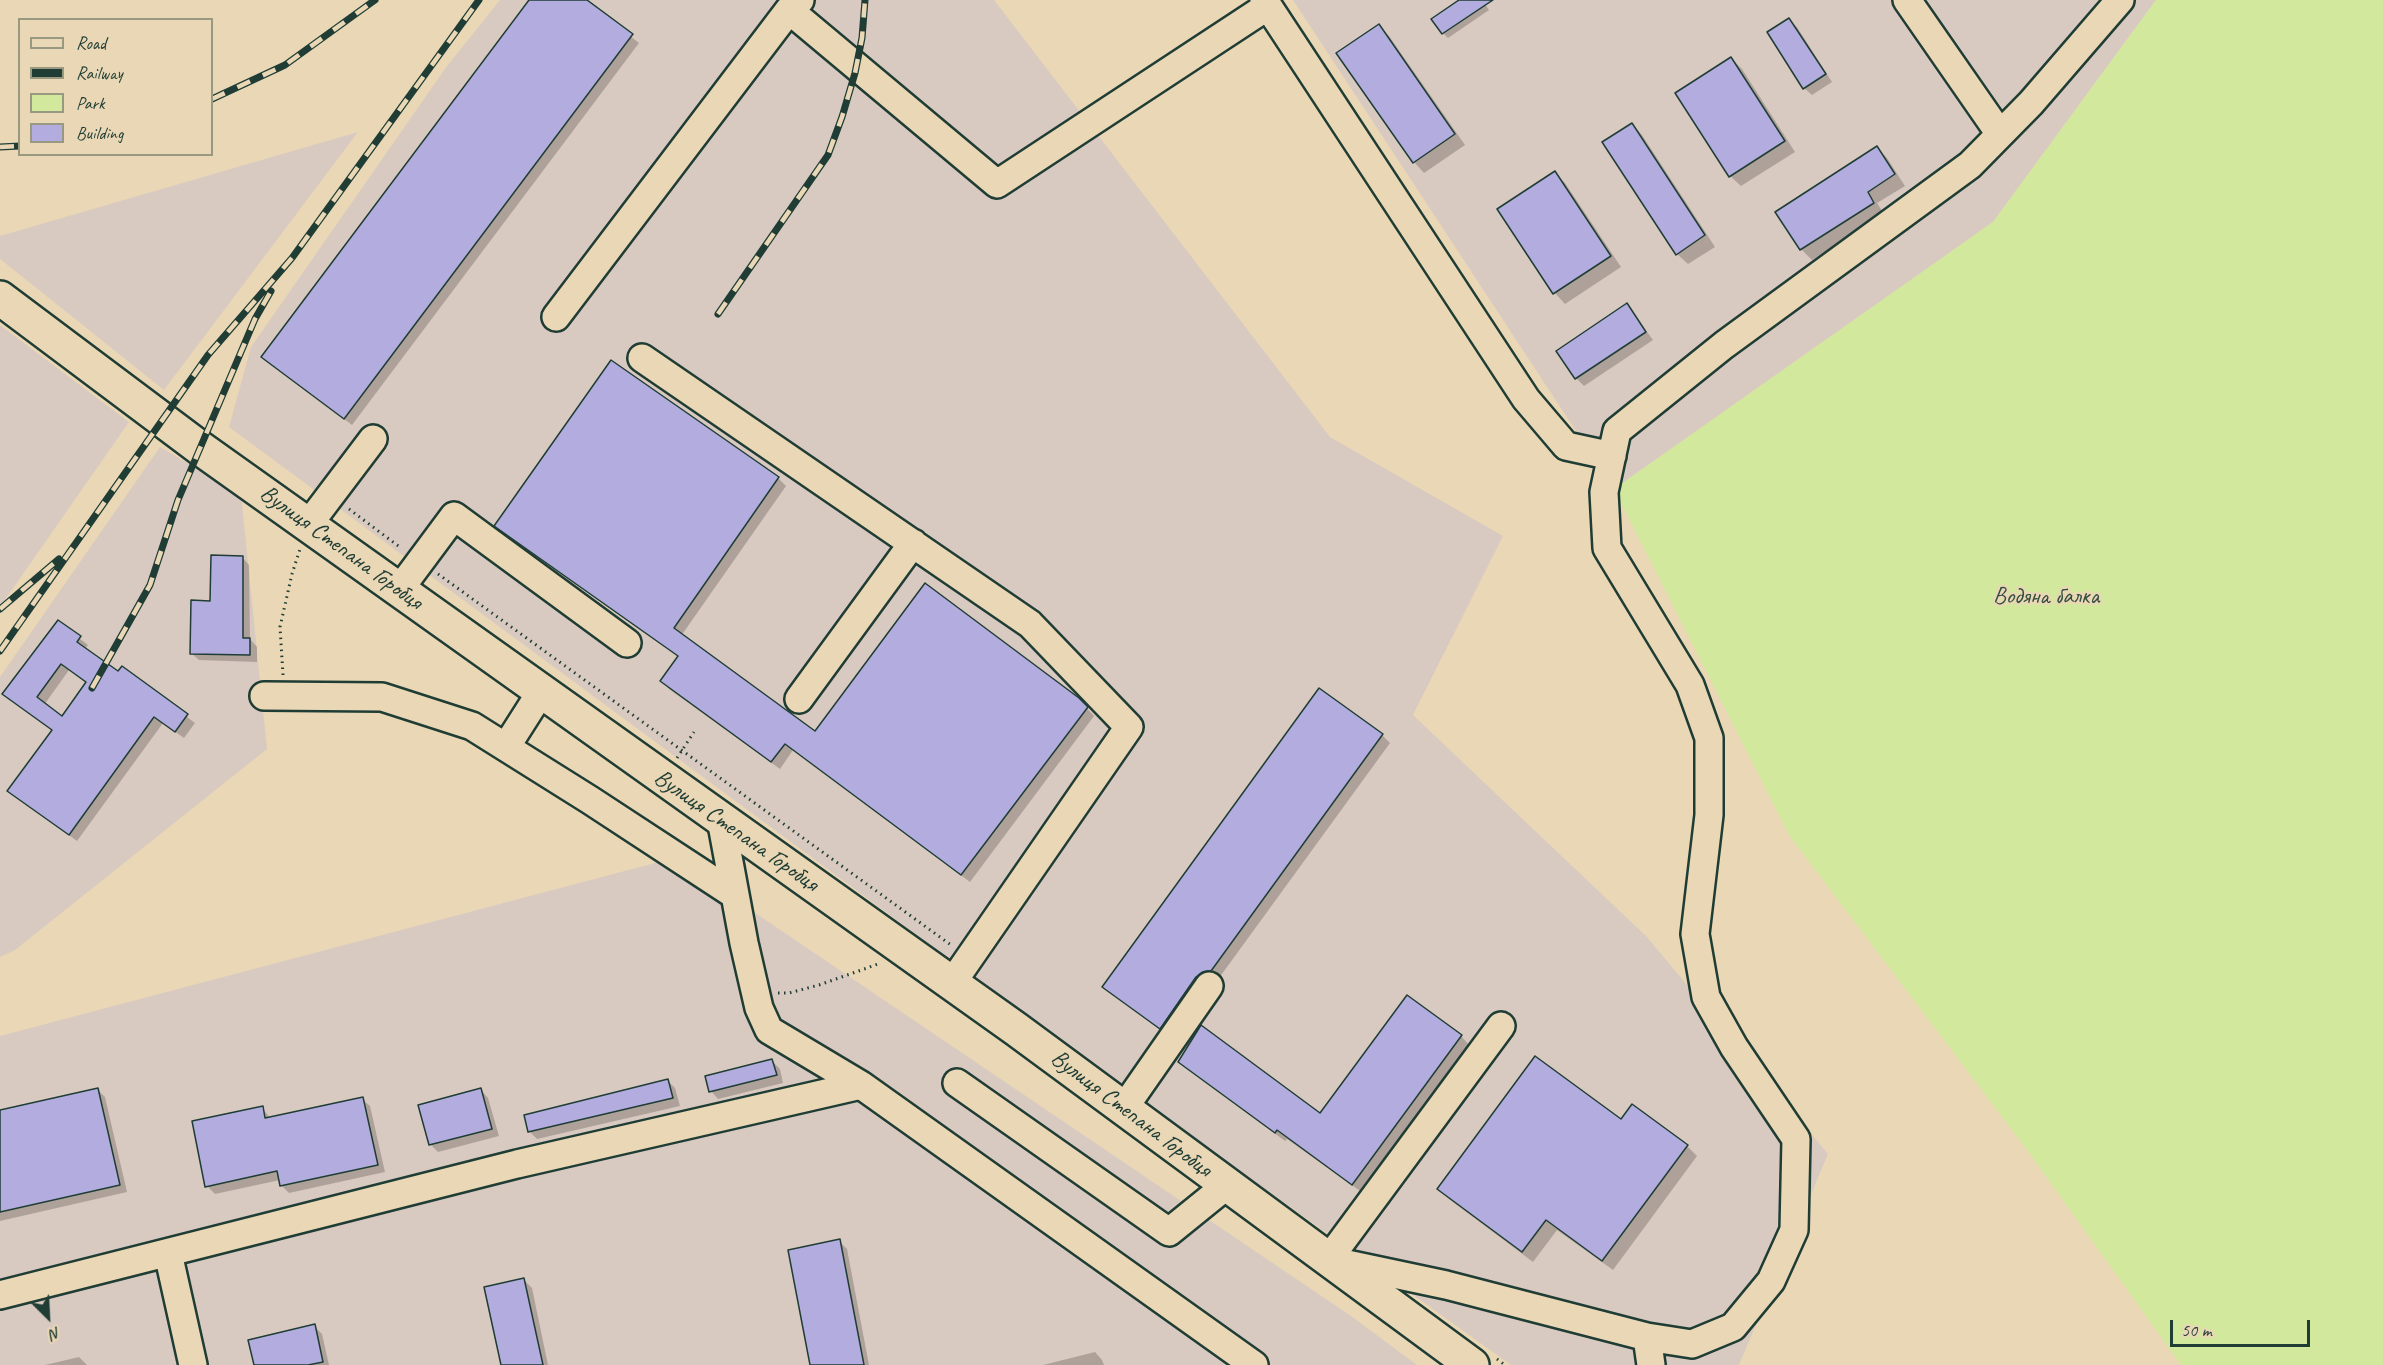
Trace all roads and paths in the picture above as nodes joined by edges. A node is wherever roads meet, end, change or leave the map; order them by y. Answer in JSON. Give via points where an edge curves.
{"nodes":[{"id":1,"x":1907,"y":0,"type":"edge"},
{"id":2,"x":2121,"y":0,"type":"edge"},
{"id":3,"x":1266,"y":3,"type":"edge"},
{"id":4,"x":795,"y":5,"type":"edge"},
{"id":5,"x":2000,"y":134,"type":"junction"},
{"id":6,"x":0,"y":298,"type":"edge"},
{"id":7,"x":556,"y":317,"type":"dead end"},
{"id":8,"x":642,"y":358,"type":"dead end"},
{"id":9,"x":373,"y":439,"type":"dead end"},
{"id":10,"x":1612,"y":456,"type":"junction"},
{"id":11,"x":330,"y":496,"type":"junction"},
{"id":12,"x":308,"y":525,"type":"junction"},
{"id":13,"x":913,"y":543,"type":"junction"},
{"id":14,"x":421,"y":562,"type":"junction"},
{"id":15,"x":399,"y":590,"type":"junction"},
{"id":16,"x":627,"y":643,"type":"dead end"},
{"id":17,"x":541,"y":692,"type":"junction"},
{"id":18,"x":274,"y":696,"type":"joint"},
{"id":19,"x":799,"y":699,"type":"dead end"},
{"id":20,"x":506,"y":747,"type":"junction"},
{"id":21,"x":721,"y":819,"type":"junction"},
{"id":22,"x":735,"y":896,"type":"junction"},
{"id":23,"x":890,"y":960,"type":"dead end"},
{"id":24,"x":960,"y":971,"type":"junction"},
{"id":25,"x":1209,"y":986,"type":"dead end"},
{"id":26,"x":756,"y":994,"type":"junction"},
{"id":27,"x":1501,"y":1026,"type":"dead end"},
{"id":28,"x":957,"y":1083,"type":"dead end"},
{"id":29,"x":861,"y":1085,"type":"junction"},
{"id":30,"x":1124,"y":1108,"type":"junction"},
{"id":31,"x":1227,"y":1185,"type":"junction"},
{"id":32,"x":168,"y":1253,"type":"junction"},
{"id":33,"x":1328,"y":1260,"type":"junction"},
{"id":34,"x":0,"y":1295,"type":"edge"},
{"id":35,"x":1647,"y":1336,"type":"junction"},
{"id":36,"x":193,"y":1365,"type":"edge"},
{"id":37,"x":1254,"y":1365,"type":"edge"},
{"id":38,"x":1472,"y":1365,"type":"edge"},
{"id":39,"x":1651,"y":1365,"type":"edge"}],
"edges":[{"from":1,"to":5,"type":"lane"},
{"from":2,"to":5,"type":"lane"},
{"from":3,"to":4,"type":"lane","via":[[997,184]]},
{"from":3,"to":10,"type":"lane","via":[[1526,399],[1566,446]]},
{"from":4,"to":7,"type":"lane"},
{"from":5,"to":10,"type":"lane","via":[[1970,165],[1724,345],[1617,431]]},
{"from":6,"to":12,"type":"main road","name":"Вулиця Степана Горобця"},
{"from":8,"to":13,"type":"lane"},
{"from":9,"to":11,"type":"lane"},
{"from":10,"to":35,"type":"lane","via":[[1604,492],[1607,548],[1690,685],[1709,738],[1709,815],[1695,934],[1706,997],[1734,1047],[1796,1139],[1794,1230],[1771,1281],[1733,1327],[1692,1344]]},
{"from":11,"to":12,"type":"lane"},
{"from":11,"to":14,"type":"path"},
{"from":12,"to":15,"type":"main road","name":"Вулиця Степана Горобця"},
{"from":12,"to":18,"type":"path","via":[[280,627]]},
{"from":13,"to":19,"type":"lane"},
{"from":13,"to":24,"type":"lane","via":[[1030,624],[1129,727]]},
{"from":14,"to":15,"type":"lane"},
{"from":14,"to":16,"type":"lane","via":[[454,516]]},
{"from":14,"to":24,"type":"path"},
{"from":15,"to":17,"type":"main road","name":"Вулиця Степана Горобця"},
{"from":17,"to":20,"type":"lane"},
{"from":17,"to":21,"type":"main road","name":"Вулиця Степана Горобця"},
{"from":18,"to":20,"type":"lane","via":[[382,697],[472,726]]},
{"from":20,"to":22,"type":"lane"},
{"from":21,"to":22,"type":"lane"},
{"from":21,"to":24,"type":"main road","name":"Вулиця Степана Горобця"},
{"from":22,"to":26,"type":"lane"},
{"from":23,"to":26,"type":"path","via":[[819,986],[789,993]]},
{"from":24,"to":30,"type":"main road","name":"Вулиця Степана Горобця"},
{"from":25,"to":30,"type":"lane"},
{"from":26,"to":29,"type":"lane","via":[[769,1030]]},
{"from":27,"to":33,"type":"lane"},
{"from":28,"to":31,"type":"lane","via":[[1169,1232]]},
{"from":29,"to":32,"type":"lane","via":[[517,1164]]},
{"from":29,"to":37,"type":"lane"},
{"from":30,"to":31,"type":"main road","name":"Вулиця Степана Горобця"},
{"from":31,"to":33,"type":"main road","name":"Вулиця Степана Горобця"},
{"from":32,"to":34,"type":"lane"},
{"from":32,"to":36,"type":"lane"},
{"from":33,"to":35,"type":"lane","via":[[1446,1285]]},
{"from":33,"to":38,"type":"main road","name":"Вулиця Степана Горобця"},
{"from":35,"to":39,"type":"lane"}]}
